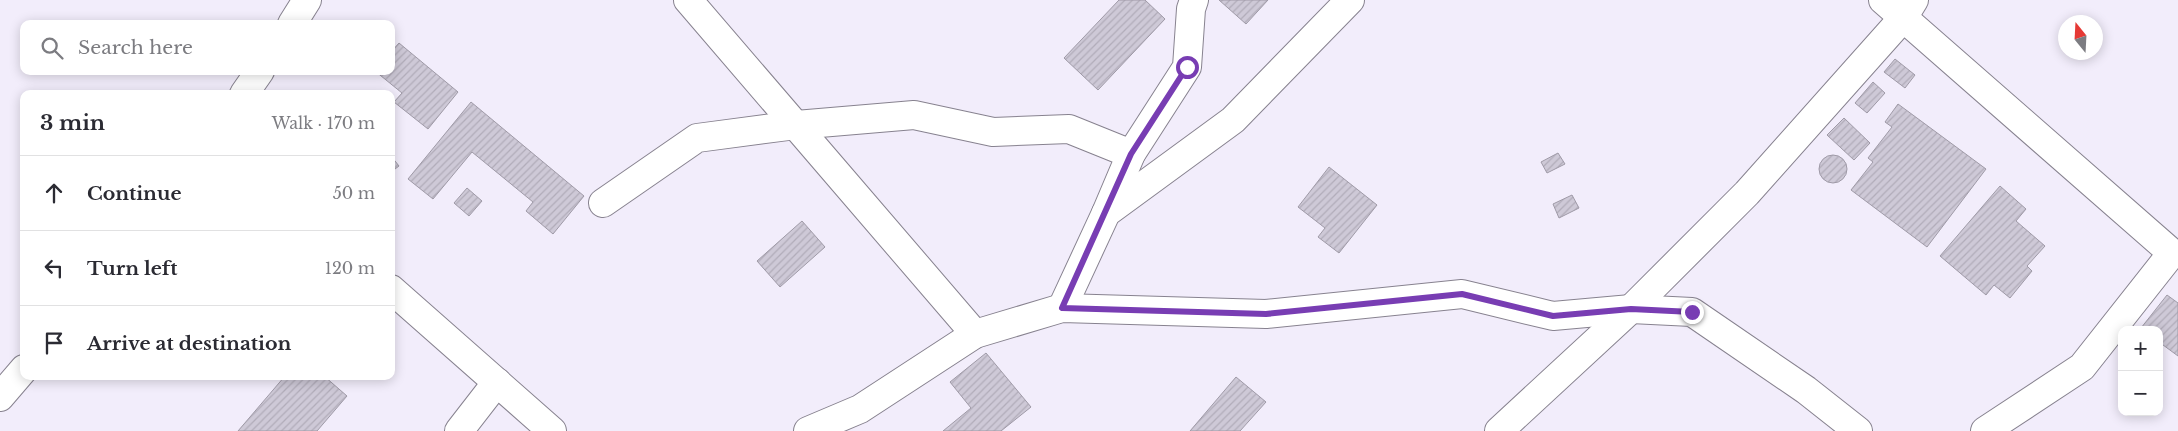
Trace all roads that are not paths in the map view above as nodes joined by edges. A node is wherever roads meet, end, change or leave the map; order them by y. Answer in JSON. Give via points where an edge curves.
{"nodes":[{"id":1,"x":307,"y":0,"type":"edge"},
{"id":2,"x":688,"y":0,"type":"edge"},
{"id":3,"x":1194,"y":0,"type":"edge"},
{"id":4,"x":1350,"y":0,"type":"edge"},
{"id":5,"x":1882,"y":0,"type":"edge"},
{"id":6,"x":1908,"y":9,"type":"edge"},
{"id":7,"x":294,"y":20,"type":"edge"},
{"id":8,"x":257,"y":75,"type":"edge"},
{"id":9,"x":247,"y":90,"type":"edge"},
{"id":10,"x":796,"y":125,"type":"junction"},
{"id":11,"x":1131,"y":154,"type":"junction"},
{"id":12,"x":603,"y":203,"type":"dead end"},
{"id":13,"x":1106,"y":213,"type":"junction"},
{"id":14,"x":2175,"y":250,"type":"edge"},
{"id":15,"x":395,"y":293,"type":"edge"},
{"id":16,"x":1062,"y":308,"type":"junction"},
{"id":17,"x":1631,"y":309,"type":"junction"},
{"id":18,"x":974,"y":334,"type":"junction"},
{"id":19,"x":20,"y":373,"type":"edge"},
{"id":20,"x":497,"y":382,"type":"junction"},
{"id":21,"x":0,"y":398,"type":"edge"},
{"id":22,"x":459,"y":431,"type":"edge"},
{"id":23,"x":552,"y":431,"type":"edge"},
{"id":24,"x":808,"y":431,"type":"edge"},
{"id":25,"x":1499,"y":431,"type":"edge"},
{"id":26,"x":1858,"y":431,"type":"edge"},
{"id":27,"x":1985,"y":431,"type":"edge"}],
"edges":[{"from":1,"to":7,"type":"street"},
{"from":2,"to":10,"type":"street"},
{"from":3,"to":11,"type":"street","via":[[1187,67]]},
{"from":4,"to":13,"type":"street","via":[[1233,120]]},
{"from":5,"to":6,"type":"street"},
{"from":6,"to":14,"type":"street"},
{"from":6,"to":17,"type":"street","via":[[1747,193]]},
{"from":8,"to":9,"type":"street"},
{"from":10,"to":11,"type":"street","via":[[914,115],[993,132],[1069,130]]},
{"from":10,"to":12,"type":"street","via":[[697,138]]},
{"from":10,"to":18,"type":"street"},
{"from":11,"to":13,"type":"street"},
{"from":13,"to":16,"type":"street"},
{"from":14,"to":27,"type":"street","via":[[2082,367]]},
{"from":15,"to":20,"type":"street"},
{"from":16,"to":17,"type":"street","via":[[1266,314],[1462,294],[1553,316]]},
{"from":16,"to":18,"type":"street"},
{"from":17,"to":25,"type":"street"},
{"from":17,"to":26,"type":"street","via":[[1692,312],[1806,390]]},
{"from":18,"to":24,"type":"street","via":[[860,409]]},
{"from":19,"to":21,"type":"street"},
{"from":20,"to":22,"type":"street"},
{"from":20,"to":23,"type":"street"}]}
